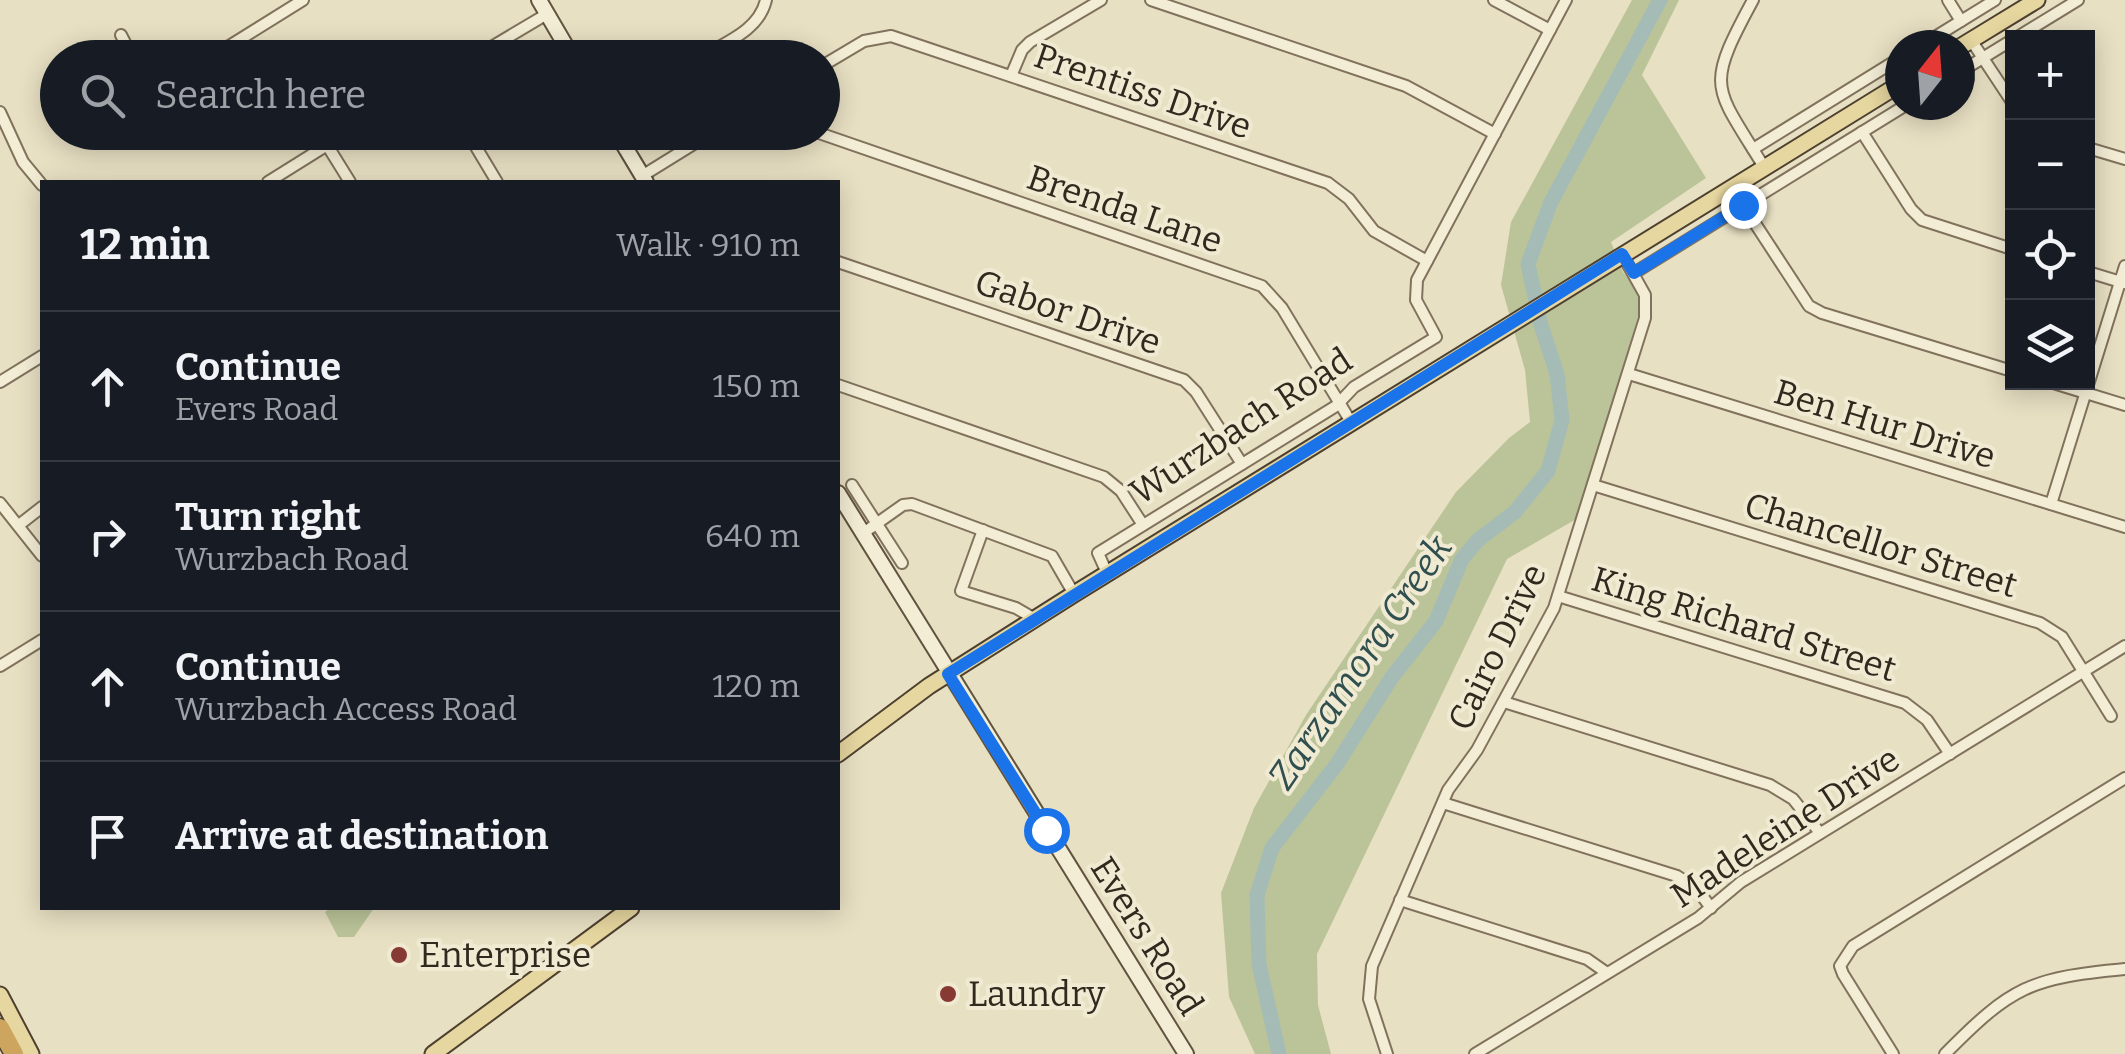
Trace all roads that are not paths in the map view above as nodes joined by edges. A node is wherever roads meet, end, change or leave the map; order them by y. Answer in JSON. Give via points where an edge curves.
{"nodes":[{"id":1,"x":538,"y":0,"type":"edge"},
{"id":2,"x":766,"y":0,"type":"edge"},
{"id":3,"x":1100,"y":0,"type":"edge"},
{"id":4,"x":1151,"y":0,"type":"edge"},
{"id":5,"x":1494,"y":0,"type":"edge"},
{"id":6,"x":1566,"y":0,"type":"edge"},
{"id":7,"x":1753,"y":0,"type":"edge"},
{"id":8,"x":1948,"y":0,"type":"edge"},
{"id":9,"x":1994,"y":0,"type":"edge"},
{"id":10,"x":2036,"y":0,"type":"edge"},
{"id":11,"x":2078,"y":0,"type":"edge"},
{"id":12,"x":294,"y":2,"type":"edge"},
{"id":13,"x":547,"y":14,"type":"junction"},
{"id":14,"x":1960,"y":21,"type":"junction"},
{"id":15,"x":1550,"y":30,"type":"junction"},
{"id":16,"x":1946,"y":30,"type":"edge"},
{"id":17,"x":2029,"y":30,"type":"edge"},
{"id":18,"x":121,"y":36,"type":"dead end"},
{"id":19,"x":1975,"y":37,"type":"edge"},
{"id":20,"x":123,"y":40,"type":"edge"},
{"id":21,"x":237,"y":40,"type":"edge"},
{"id":22,"x":503,"y":40,"type":"edge"},
{"id":23,"x":562,"y":40,"type":"edge"},
{"id":24,"x":730,"y":40,"type":"edge"},
{"id":25,"x":2005,"y":44,"type":"edge"},
{"id":26,"x":1975,"y":51,"type":"edge"},
{"id":27,"x":840,"y":55,"type":"edge"},
{"id":28,"x":1982,"y":58,"type":"junction"},
{"id":29,"x":1975,"y":62,"type":"edge"},
{"id":30,"x":1885,"y":67,"type":"edge"},
{"id":31,"x":1012,"y":76,"type":"junction"},
{"id":32,"x":2005,"y":92,"type":"edge"},
{"id":33,"x":1885,"y":93,"type":"edge"},
{"id":34,"x":0,"y":112,"type":"edge"},
{"id":35,"x":1885,"y":118,"type":"edge"},
{"id":36,"x":1862,"y":132,"type":"junction"},
{"id":37,"x":1495,"y":134,"type":"junction"},
{"id":38,"x":840,"y":140,"type":"edge"},
{"id":39,"x":14,"y":144,"type":"junction"},
{"id":40,"x":1753,"y":149,"type":"junction"},
{"id":41,"x":319,"y":150,"type":"edge"},
{"id":42,"x":330,"y":150,"type":"edge"},
{"id":43,"x":478,"y":150,"type":"edge"},
{"id":44,"x":627,"y":150,"type":"edge"},
{"id":45,"x":687,"y":150,"type":"edge"},
{"id":46,"x":2095,"y":150,"type":"edge"},
{"id":47,"x":0,"y":152,"type":"edge"},
{"id":48,"x":2125,"y":159,"type":"edge"},
{"id":49,"x":1764,"y":167,"type":"junction"},
{"id":50,"x":644,"y":179,"type":"edge"},
{"id":51,"x":271,"y":180,"type":"edge"},
{"id":52,"x":349,"y":180,"type":"edge"},
{"id":53,"x":497,"y":180,"type":"edge"},
{"id":54,"x":40,"y":182,"type":"edge"},
{"id":55,"x":1743,"y":205,"type":"junction"},
{"id":56,"x":2005,"y":247,"type":"edge"},
{"id":57,"x":1622,"y":254,"type":"junction"},
{"id":58,"x":1427,"y":262,"type":"junction"},
{"id":59,"x":840,"y":263,"type":"edge"},
{"id":60,"x":2125,"y":266,"type":"edge"},
{"id":61,"x":1634,"y":273,"type":"junction"},
{"id":62,"x":2095,"y":274,"type":"edge"},
{"id":63,"x":2123,"y":282,"type":"edge"},
{"id":64,"x":40,"y":357,"type":"edge"},
{"id":65,"x":2005,"y":369,"type":"edge"},
{"id":66,"x":1628,"y":374,"type":"junction"},
{"id":67,"x":0,"y":382,"type":"edge"},
{"id":68,"x":840,"y":387,"type":"edge"},
{"id":69,"x":2074,"y":390,"type":"edge"},
{"id":70,"x":2086,"y":394,"type":"junction"},
{"id":71,"x":1338,"y":404,"type":"junction"},
{"id":72,"x":2125,"y":405,"type":"edge"},
{"id":73,"x":1350,"y":422,"type":"junction"},
{"id":74,"x":1242,"y":464,"type":"junction"},
{"id":75,"x":852,"y":485,"type":"dead end"},
{"id":76,"x":1593,"y":485,"type":"junction"},
{"id":77,"x":840,"y":496,"type":"edge"},
{"id":78,"x":0,"y":503,"type":"edge"},
{"id":79,"x":2051,"y":504,"type":"junction"},
{"id":80,"x":40,"y":509,"type":"edge"},
{"id":81,"x":878,"y":524,"type":"junction"},
{"id":82,"x":19,"y":525,"type":"junction"},
{"id":83,"x":1143,"y":525,"type":"junction"},
{"id":84,"x":2125,"y":527,"type":"edge"},
{"id":85,"x":983,"y":530,"type":"junction"},
{"id":86,"x":862,"y":534,"type":"junction"},
{"id":87,"x":40,"y":553,"type":"edge"},
{"id":88,"x":902,"y":563,"type":"dead end"},
{"id":89,"x":1107,"y":573,"type":"junction"},
{"id":90,"x":1074,"y":594,"type":"junction"},
{"id":91,"x":1558,"y":596,"type":"junction"},
{"id":92,"x":1035,"y":619,"type":"junction"},
{"id":93,"x":40,"y":641,"type":"edge"},
{"id":94,"x":2125,"y":646,"type":"edge"},
{"id":95,"x":0,"y":666,"type":"edge"},
{"id":96,"x":2083,"y":672,"type":"junction"},
{"id":97,"x":948,"y":674,"type":"junction"},
{"id":98,"x":1504,"y":702,"type":"junction"},
{"id":99,"x":2110,"y":716,"type":"dead end"},
{"id":100,"x":840,"y":753,"type":"edge"},
{"id":101,"x":1950,"y":754,"type":"junction"},
{"id":102,"x":2125,"y":778,"type":"edge"},
{"id":103,"x":1443,"y":803,"type":"junction"},
{"id":104,"x":1820,"y":834,"type":"junction"},
{"id":105,"x":1400,"y":900,"type":"junction"},
{"id":106,"x":1712,"y":908,"type":"junction"},
{"id":107,"x":628,"y":910,"type":"edge"},
{"id":108,"x":2125,"y":969,"type":"edge"},
{"id":109,"x":1607,"y":973,"type":"junction"},
{"id":110,"x":0,"y":998,"type":"edge"},
{"id":111,"x":8,"y":1027,"type":"edge"},
{"id":112,"x":14,"y":1054,"type":"edge"},
{"id":113,"x":30,"y":1054,"type":"edge"},
{"id":114,"x":433,"y":1054,"type":"edge"},
{"id":115,"x":1186,"y":1054,"type":"edge"},
{"id":116,"x":1387,"y":1054,"type":"edge"},
{"id":117,"x":1474,"y":1054,"type":"edge"},
{"id":118,"x":1893,"y":1054,"type":"edge"},
{"id":119,"x":1945,"y":1054,"type":"edge"}],
"edges":[{"from":1,"to":13,"type":"main road"},
{"from":2,"to":24,"type":"street","via":[[758,20]]},
{"from":3,"to":31,"type":"street","via":[[1030,42]]},
{"from":4,"to":37,"type":"street","via":[[1406,86]]},
{"from":5,"to":15,"type":"street"},
{"from":6,"to":15,"type":"street"},
{"from":7,"to":40,"type":"street","via":[[1727,48],[1719,82]]},
{"from":8,"to":14,"type":"street"},
{"from":9,"to":14,"type":"street"},
{"from":10,"to":19,"type":"main road"},
{"from":11,"to":17,"type":"street"},
{"from":12,"to":21,"type":"street"},
{"from":13,"to":22,"type":"street"},
{"from":13,"to":23,"type":"main road"},
{"from":14,"to":16,"type":"street"},
{"from":15,"to":37,"type":"street"},
{"from":18,"to":20,"type":"street"},
{"from":25,"to":28,"type":"street"},
{"from":26,"to":28,"type":"street"},
{"from":27,"to":31,"type":"street","name":"Prentiss Drive","via":[[891,36]]},
{"from":28,"to":29,"type":"street"},
{"from":28,"to":32,"type":"street"},
{"from":30,"to":40,"type":"street"},
{"from":31,"to":58,"type":"street","name":"Prentiss Drive","via":[[1328,183],[1374,231]]},
{"from":33,"to":49,"type":"main road","name":"Wurzbach Road"},
{"from":34,"to":39,"type":"street"},
{"from":35,"to":36,"type":"street"},
{"from":36,"to":55,"type":"street"},
{"from":36,"to":56,"type":"street","via":[[1922,220]]},
{"from":37,"to":58,"type":"street"},
{"from":38,"to":71,"type":"street","name":"Brenda Lane","via":[[1262,286]]},
{"from":39,"to":47,"type":"street"},
{"from":39,"to":54,"type":"street"},
{"from":40,"to":49,"type":"street"},
{"from":41,"to":51,"type":"street"},
{"from":42,"to":52,"type":"street"},
{"from":43,"to":53,"type":"street"},
{"from":44,"to":50,"type":"main road"},
{"from":45,"to":50,"type":"street"},
{"from":46,"to":48,"type":"street"},
{"from":49,"to":57,"type":"main road","name":"Wurzbach Road"},
{"from":55,"to":61,"type":"street"},
{"from":55,"to":65,"type":"street","via":[[1809,306]]},
{"from":57,"to":61,"type":"street","name":"Cairo Drive"},
{"from":57,"to":73,"type":"main road","name":"Wurzbach Road"},
{"from":58,"to":71,"type":"street","name":"Wurzbach Road","via":[[1416,300],[1436,337],[1354,387]]},
{"from":59,"to":74,"type":"street","name":"Gabor Drive","via":[[1184,380]]},
{"from":60,"to":63,"type":"street"},
{"from":61,"to":66,"type":"street","name":"Cairo Drive","via":[[1646,305]]},
{"from":62,"to":63,"type":"street"},
{"from":63,"to":70,"type":"street"},
{"from":64,"to":67,"type":"street"},
{"from":66,"to":76,"type":"street","name":"Cairo Drive"},
{"from":66,"to":79,"type":"street","name":"Ben Hur Drive"},
{"from":68,"to":83,"type":"street","via":[[1104,478]]},
{"from":69,"to":70,"type":"street"},
{"from":70,"to":72,"type":"street"},
{"from":70,"to":79,"type":"street"},
{"from":71,"to":73,"type":"street","name":"Brenda Lane"},
{"from":71,"to":74,"type":"street","name":"Wurzbach Road"},
{"from":73,"to":89,"type":"main road","name":"Wurzbach Road"},
{"from":74,"to":83,"type":"street","name":"Wurzbach Road"},
{"from":75,"to":81,"type":"street"},
{"from":76,"to":91,"type":"street","name":"Cairo Drive"},
{"from":76,"to":96,"type":"street","name":"Chancellor Street","via":[[2040,624],[2062,637]]},
{"from":77,"to":86,"type":"main road","name":"Evers Road"},
{"from":78,"to":82,"type":"street"},
{"from":79,"to":84,"type":"street","name":"Ben Hur Drive"},
{"from":80,"to":82,"type":"street"},
{"from":81,"to":85,"type":"street","via":[[912,504]]},
{"from":81,"to":86,"type":"street"},
{"from":81,"to":88,"type":"street"},
{"from":82,"to":87,"type":"street"},
{"from":83,"to":89,"type":"street","name":"Wurzbach Road","via":[[1098,553]]},
{"from":85,"to":90,"type":"street","via":[[1052,556]]},
{"from":85,"to":92,"type":"street","via":[[961,590]]},
{"from":86,"to":97,"type":"main road","name":"Evers Road"},
{"from":89,"to":90,"type":"main road","name":"Wurzbach Road"},
{"from":90,"to":92,"type":"main road","name":"Wurzbach Road"},
{"from":91,"to":98,"type":"street","name":"Cairo Drive"},
{"from":91,"to":101,"type":"street","name":"King Richard Street","via":[[1906,702]]},
{"from":92,"to":97,"type":"main road","name":"Wurzbach Road"},
{"from":93,"to":95,"type":"street"},
{"from":94,"to":96,"type":"street","name":"Madeleine Drive"},
{"from":96,"to":99,"type":"street","name":"Chancellor Street"},
{"from":96,"to":101,"type":"street","name":"Madeleine Drive"},
{"from":97,"to":100,"type":"main road","name":"Wurzbach Road"},
{"from":97,"to":115,"type":"main road","name":"Evers Road"},
{"from":98,"to":103,"type":"street","name":"Cairo Drive"},
{"from":98,"to":104,"type":"street","via":[[1770,785],[1800,806]]},
{"from":101,"to":104,"type":"street","name":"Madeleine Drive"},
{"from":102,"to":118,"type":"street","via":[[1853,946],[1840,966]]},
{"from":103,"to":105,"type":"street","name":"Cairo Drive"},
{"from":103,"to":106,"type":"street","via":[[1669,873],[1697,889]]},
{"from":104,"to":106,"type":"street","name":"Madeleine Drive"},
{"from":105,"to":109,"type":"street","via":[[1587,959]]},
{"from":105,"to":116,"type":"street","name":"Cairo Drive","via":[[1368,982]]},
{"from":106,"to":109,"type":"street","name":"Madeleine Drive"},
{"from":107,"to":114,"type":"main road"},
{"from":108,"to":119,"type":"street","via":[[2027,987],[1990,1010]]},
{"from":109,"to":117,"type":"street","name":"Madeleine Drive"},
{"from":110,"to":111,"type":"main road"},
{"from":111,"to":112,"type":"highway"},
{"from":111,"to":113,"type":"main road"}]}
